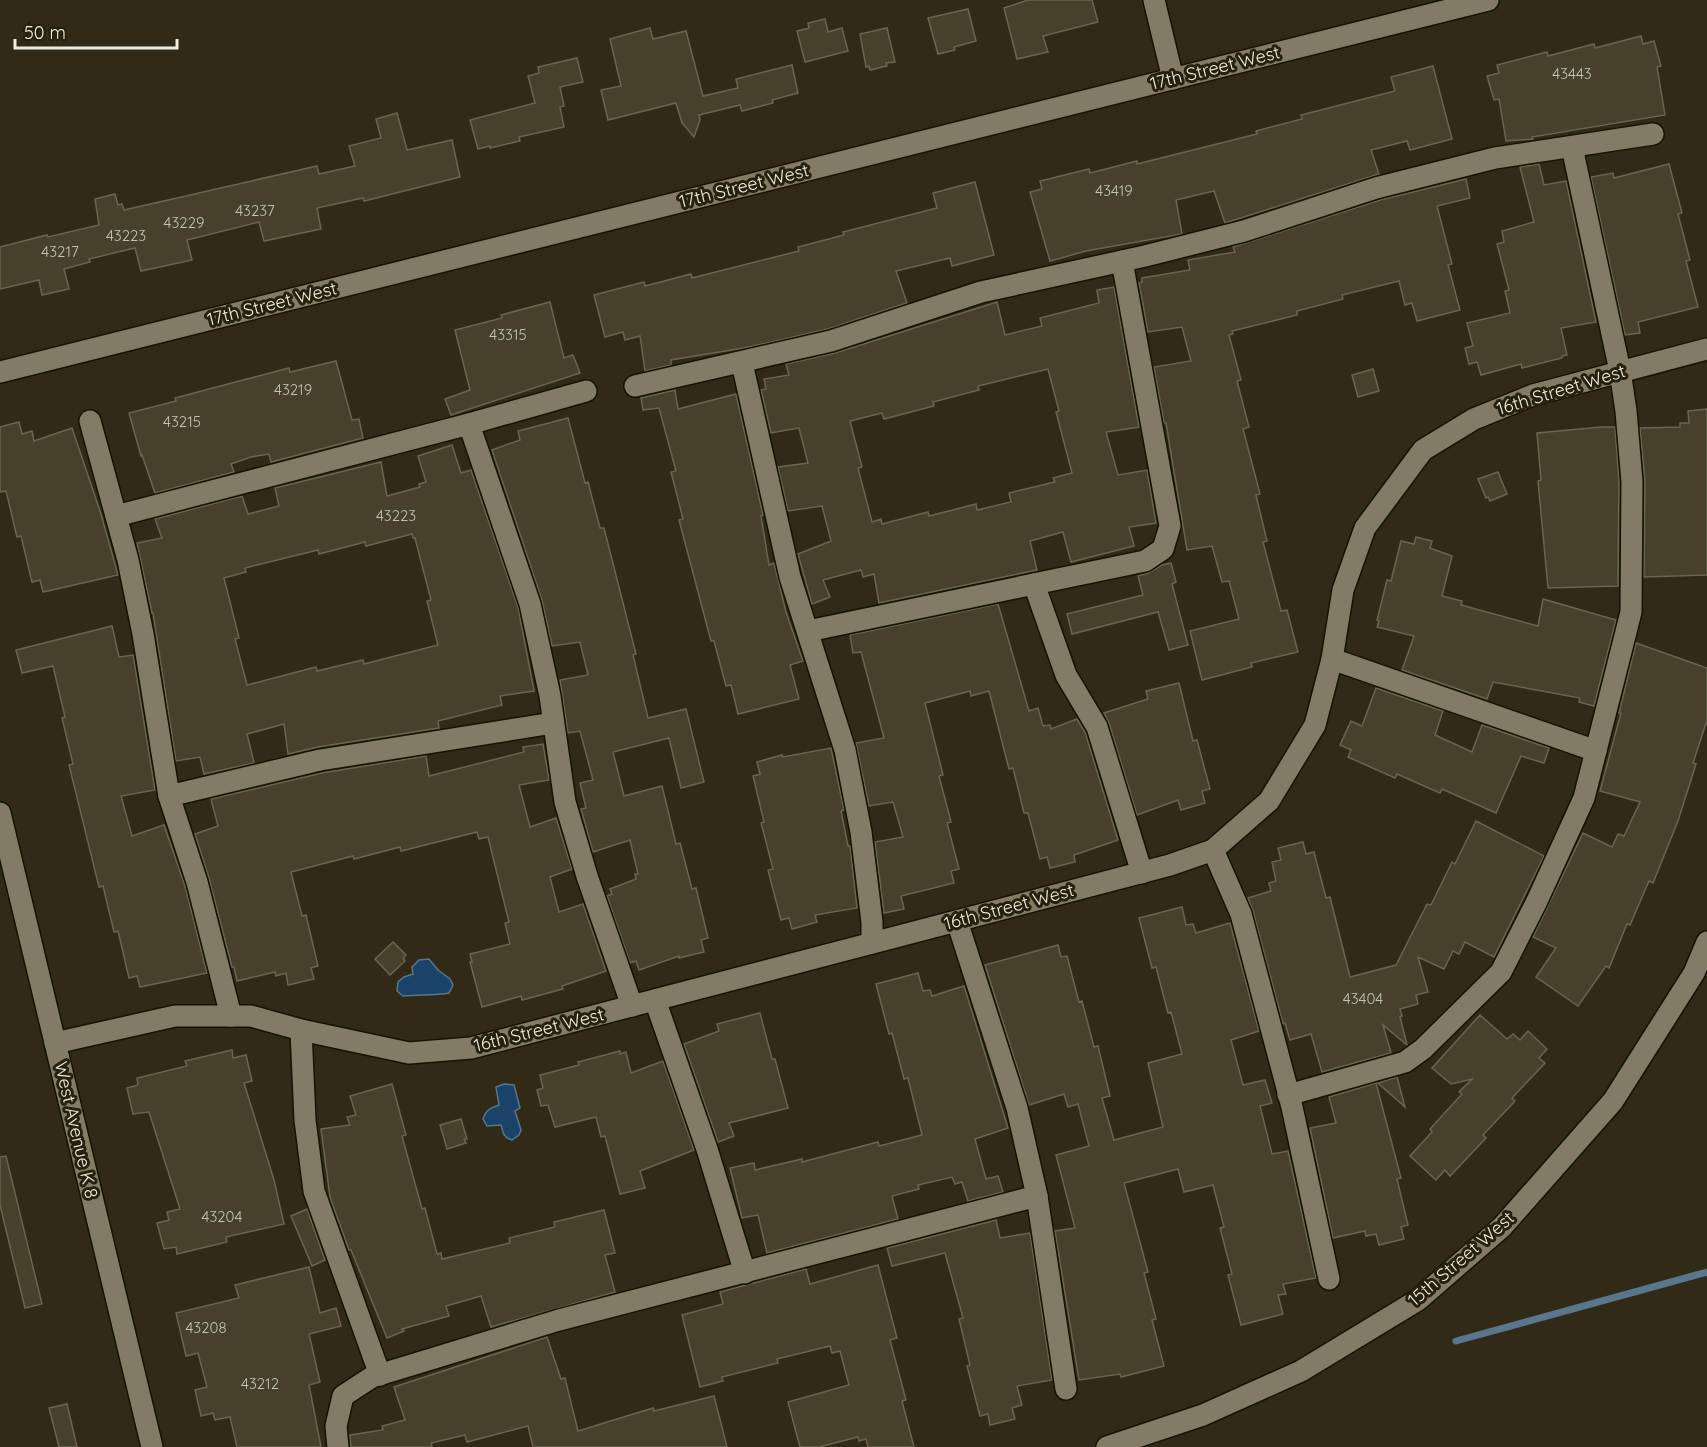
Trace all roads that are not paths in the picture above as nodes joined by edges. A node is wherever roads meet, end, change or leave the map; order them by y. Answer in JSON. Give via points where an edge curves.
{"nodes":[{"id":1,"x":1154,"y":0,"type":"edge"},
{"id":2,"x":1488,"y":0,"type":"edge"},
{"id":3,"x":1173,"y":79,"type":"junction"},
{"id":4,"x":1653,"y":134,"type":"dead end"},
{"id":5,"x":1572,"y":147,"type":"junction"},
{"id":6,"x":1122,"y":261,"type":"junction"},
{"id":7,"x":1707,"y":349,"type":"edge"},
{"id":8,"x":742,"y":363,"type":"junction"},
{"id":9,"x":1620,"y":371,"type":"junction"},
{"id":10,"x":0,"y":372,"type":"edge"},
{"id":11,"x":635,"y":386,"type":"dead end"},
{"id":12,"x":586,"y":391,"type":"dead end"},
{"id":13,"x":90,"y":421,"type":"dead end"},
{"id":14,"x":469,"y":424,"type":"junction"},
{"id":15,"x":116,"y":516,"type":"junction"},
{"id":16,"x":1035,"y":584,"type":"junction"},
{"id":17,"x":808,"y":631,"type":"junction"},
{"id":18,"x":1332,"y":659,"type":"junction"},
{"id":19,"x":553,"y":723,"type":"junction"},
{"id":20,"x":1596,"y":751,"type":"junction"},
{"id":21,"x":169,"y":796,"type":"junction"},
{"id":22,"x":0,"y":813,"type":"edge"},
{"id":23,"x":1213,"y":850,"type":"junction"},
{"id":24,"x":1142,"y":873,"type":"junction"},
{"id":25,"x":957,"y":921,"type":"junction"},
{"id":26,"x":1707,"y":942,"type":"edge"},
{"id":27,"x":872,"y":943,"type":"junction"},
{"id":28,"x":655,"y":1000,"type":"junction"},
{"id":29,"x":632,"y":1006,"type":"junction"},
{"id":30,"x":231,"y":1016,"type":"junction"},
{"id":31,"x":301,"y":1030,"type":"junction"},
{"id":32,"x":56,"y":1043,"type":"junction"},
{"id":33,"x":1288,"y":1095,"type":"junction"},
{"id":34,"x":1037,"y":1196,"type":"junction"},
{"id":35,"x":745,"y":1273,"type":"junction"},
{"id":36,"x":1329,"y":1280,"type":"dead end"},
{"id":37,"x":380,"y":1375,"type":"junction"},
{"id":38,"x":1066,"y":1389,"type":"dead end"},
{"id":39,"x":152,"y":1447,"type":"edge"},
{"id":40,"x":338,"y":1447,"type":"edge"},
{"id":41,"x":1107,"y":1447,"type":"edge"}],
"edges":[{"from":1,"to":3,"type":"street"},
{"from":2,"to":3,"type":"street","name":"17th Street West"},
{"from":3,"to":10,"type":"street","name":"17th Street West"},
{"from":4,"to":5,"type":"street"},
{"from":5,"to":6,"type":"street","via":[[1495,158],[1387,185],[1244,231]]},
{"from":5,"to":9,"type":"street"},
{"from":6,"to":8,"type":"street","via":[[981,292],[831,341]]},
{"from":6,"to":16,"type":"street","via":[[1170,526],[1163,549],[1144,561]]},
{"from":7,"to":9,"type":"street","name":"16th Street West"},
{"from":8,"to":11,"type":"street"},
{"from":8,"to":17,"type":"street","via":[[790,577]]},
{"from":9,"to":18,"type":"street","name":"16th Street West","via":[[1533,395],[1474,418],[1423,450],[1365,528],[1343,590]]},
{"from":9,"to":20,"type":"street","via":[[1632,482],[1631,612]]},
{"from":12,"to":14,"type":"street"},
{"from":13,"to":15,"type":"street"},
{"from":14,"to":15,"type":"street"},
{"from":14,"to":19,"type":"street","via":[[530,604]]},
{"from":15,"to":21,"type":"street","via":[[143,634]]},
{"from":16,"to":17,"type":"street"},
{"from":16,"to":24,"type":"street","via":[[1066,675],[1097,727]]},
{"from":17,"to":27,"type":"street","via":[[845,750],[861,832]]},
{"from":18,"to":20,"type":"street"},
{"from":18,"to":23,"type":"street","name":"16th Street West","via":[[1315,725],[1269,801]]},
{"from":19,"to":21,"type":"street","via":[[320,760]]},
{"from":19,"to":29,"type":"street","via":[[565,802]]},
{"from":20,"to":33,"type":"street","via":[[1584,798],[1501,972],[1406,1062]]},
{"from":21,"to":30,"type":"street","via":[[197,882]]},
{"from":22,"to":32,"type":"street","name":"West Avenue K 8"},
{"from":23,"to":24,"type":"street","name":"16th Street West"},
{"from":23,"to":33,"type":"street","via":[[1241,914]]},
{"from":24,"to":25,"type":"street","name":"16th Street West"},
{"from":25,"to":27,"type":"street","name":"16th Street West"},
{"from":25,"to":34,"type":"street","via":[[1017,1108]]},
{"from":26,"to":41,"type":"street","name":"15th Street West","via":[[1694,973],[1613,1101],[1502,1227],[1418,1300],[1301,1371],[1203,1415]]},
{"from":27,"to":28,"type":"street","name":"16th Street West"},
{"from":28,"to":29,"type":"street","name":"16th Street West"},
{"from":28,"to":35,"type":"street"},
{"from":29,"to":31,"type":"street","name":"16th Street West","via":[[471,1048],[409,1053]]},
{"from":30,"to":31,"type":"street","name":"16th Street West","via":[[251,1016]]},
{"from":30,"to":32,"type":"street","name":"16th Street West","via":[[175,1016]]},
{"from":31,"to":37,"type":"street","via":[[305,1120],[314,1191]]},
{"from":32,"to":39,"type":"street","name":"West Avenue K 8"},
{"from":33,"to":36,"type":"street"},
{"from":34,"to":35,"type":"street"},
{"from":34,"to":38,"type":"street"},
{"from":35,"to":37,"type":"street","via":[[559,1320]]},
{"from":37,"to":40,"type":"street","via":[[343,1396],[336,1426]]}]}
